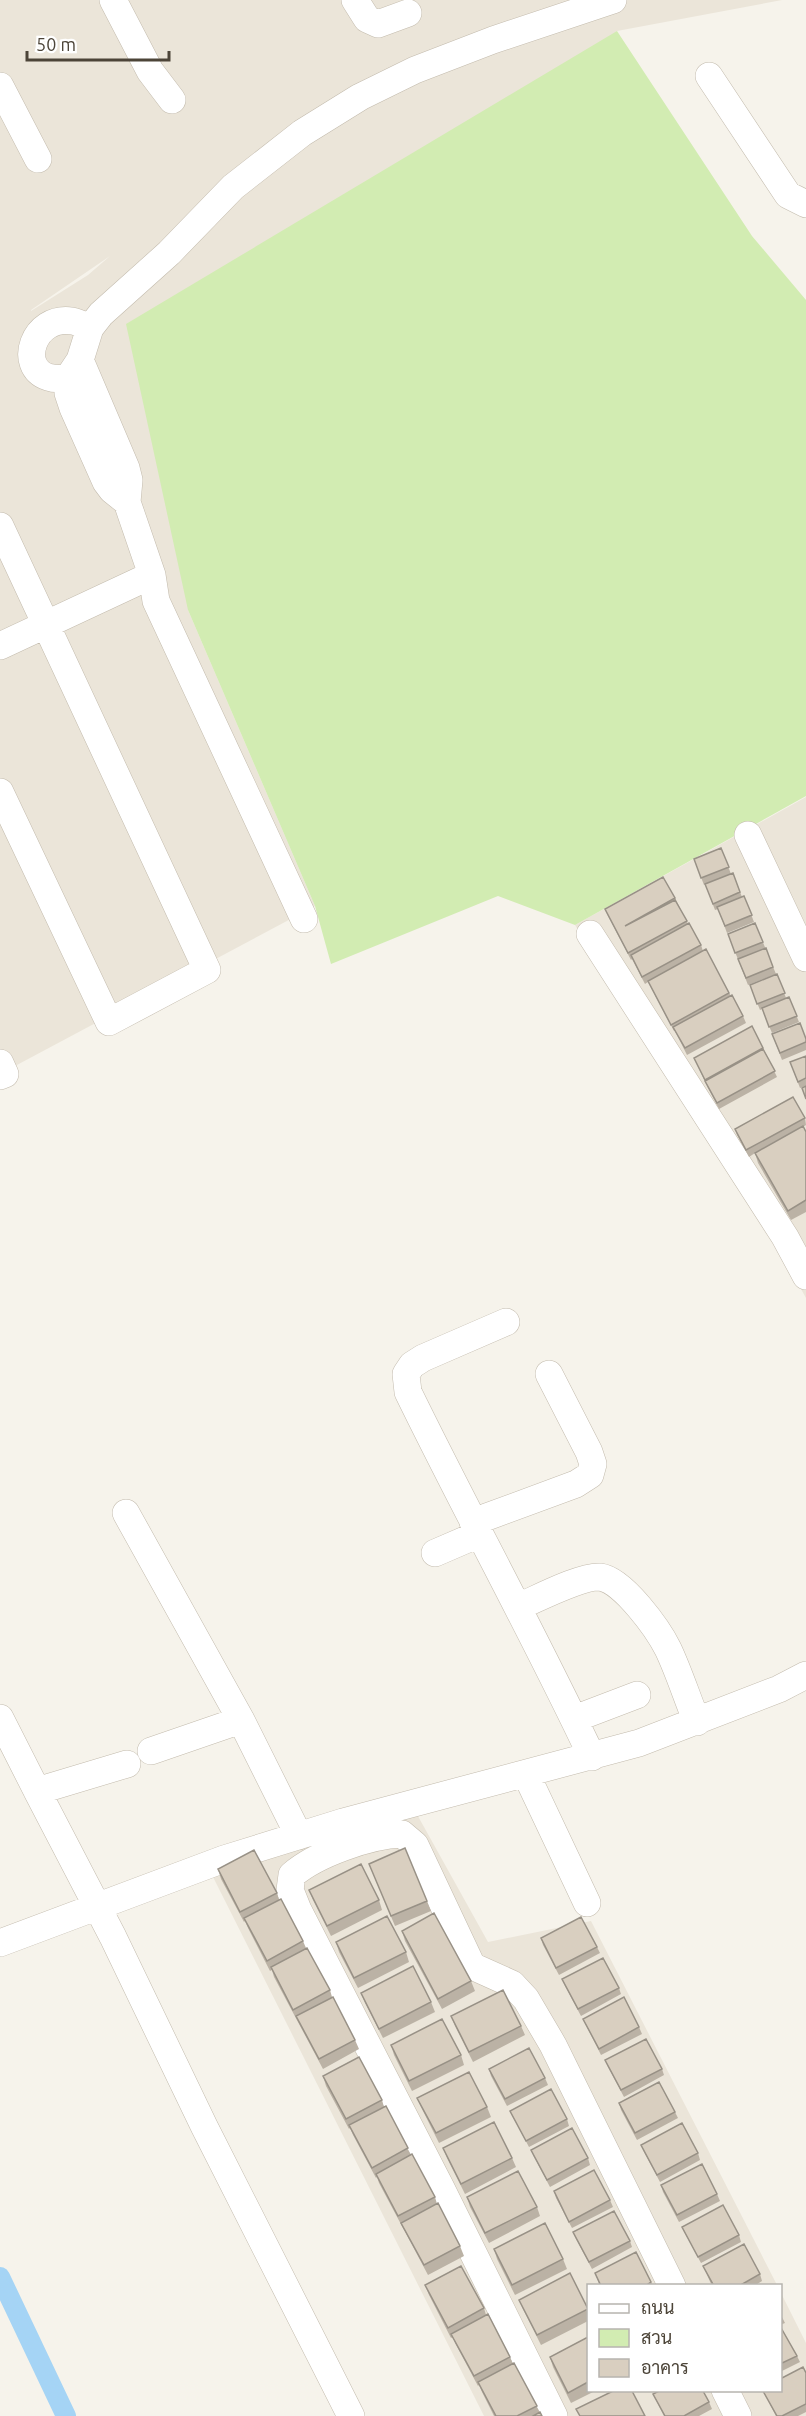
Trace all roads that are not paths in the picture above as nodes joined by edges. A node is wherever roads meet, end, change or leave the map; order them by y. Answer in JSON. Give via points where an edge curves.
{"nodes":[{"id":1,"x":113,"y":0,"type":"edge"},
{"id":2,"x":354,"y":0,"type":"edge"},
{"id":3,"x":613,"y":0,"type":"edge"},
{"id":4,"x":408,"y":13,"type":"dead end"},
{"id":5,"x":709,"y":76,"type":"dead end"},
{"id":6,"x":0,"y":86,"type":"edge"},
{"id":7,"x":172,"y":99,"type":"dead end"},
{"id":8,"x":38,"y":159,"type":"dead end"},
{"id":9,"x":806,"y":204,"type":"edge"},
{"id":10,"x":90,"y":328,"type":"junction"},
{"id":11,"x":79,"y":371,"type":"junction"},
{"id":12,"x":0,"y":526,"type":"edge"},
{"id":13,"x":152,"y":576,"type":"junction"},
{"id":14,"x":46,"y":626,"type":"junction"},
{"id":15,"x":0,"y":646,"type":"edge"},
{"id":16,"x":0,"y":792,"type":"edge"},
{"id":17,"x":748,"y":835,"type":"dead end"},
{"id":18,"x":304,"y":919,"type":"dead end"},
{"id":19,"x":590,"y":934,"type":"dead end"},
{"id":20,"x":806,"y":958,"type":"edge"},
{"id":21,"x":0,"y":1063,"type":"edge"},
{"id":22,"x":0,"y":1076,"type":"edge"},
{"id":23,"x":797,"y":1238,"type":"edge"},
{"id":24,"x":806,"y":1276,"type":"edge"},
{"id":25,"x":506,"y":1322,"type":"dead end"},
{"id":26,"x":549,"y":1374,"type":"dead end"},
{"id":27,"x":126,"y":1513,"type":"dead end"},
{"id":28,"x":476,"y":1528,"type":"junction"},
{"id":29,"x":435,"y":1552,"type":"dead end"},
{"id":30,"x":518,"y":1608,"type":"junction"},
{"id":31,"x":806,"y":1675,"type":"edge"},
{"id":32,"x":637,"y":1695,"type":"dead end"},
{"id":33,"x":0,"y":1718,"type":"edge"},
{"id":34,"x":574,"y":1719,"type":"junction"},
{"id":35,"x":241,"y":1720,"type":"junction"},
{"id":36,"x":697,"y":1722,"type":"junction"},
{"id":37,"x":151,"y":1751,"type":"dead end"},
{"id":38,"x":592,"y":1757,"type":"junction"},
{"id":39,"x":127,"y":1764,"type":"dead end"},
{"id":40,"x":526,"y":1774,"type":"junction"},
{"id":41,"x":37,"y":1791,"type":"junction"},
{"id":42,"x":299,"y":1836,"type":"junction"},
{"id":43,"x":587,"y":1903,"type":"dead end"},
{"id":44,"x":96,"y":1906,"type":"junction"},
{"id":45,"x":0,"y":1943,"type":"edge"},
{"id":46,"x":671,"y":2284,"type":"edge"},
{"id":47,"x":726,"y":2392,"type":"edge"},
{"id":48,"x":351,"y":2416,"type":"edge"},
{"id":49,"x":554,"y":2416,"type":"edge"},
{"id":50,"x":738,"y":2416,"type":"edge"}],
"edges":[{"from":1,"to":7,"type":"street","via":[[150,71]]},
{"from":2,"to":4,"type":"street","via":[[367,19],[378,24]]},
{"from":3,"to":10,"type":"street","via":[[415,70],[340,109],[233,187]]},
{"from":5,"to":9,"type":"street","via":[[788,195]]},
{"from":6,"to":8,"type":"street"},
{"from":10,"to":11,"type":"street"},
{"from":10,"to":11,"type":"street","via":[[73,321],[52,324],[41,329],[33,342],[32,355],[40,372],[48,377]]},
{"from":11,"to":13,"type":"street","via":[[126,468],[127,502]]},
{"from":12,"to":14,"type":"street"},
{"from":13,"to":14,"type":"street"},
{"from":13,"to":18,"type":"street","via":[[156,601]]},
{"from":14,"to":15,"type":"street"},
{"from":14,"to":16,"type":"street","via":[[207,970],[109,1022]]},
{"from":17,"to":20,"type":"street"},
{"from":19,"to":23,"type":"street"},
{"from":21,"to":22,"type":"street","via":[[5,1074]]},
{"from":23,"to":24,"type":"street"},
{"from":25,"to":28,"type":"street","via":[[423,1358],[406,1374],[408,1392]]},
{"from":26,"to":28,"type":"street","via":[[589,1452],[590,1475]]},
{"from":27,"to":35,"type":"street"},
{"from":28,"to":29,"type":"street"},
{"from":28,"to":30,"type":"street"},
{"from":30,"to":34,"type":"street"},
{"from":30,"to":36,"type":"street","via":[[585,1579],[610,1580],[645,1614],[667,1647]]},
{"from":31,"to":36,"type":"street"},
{"from":32,"to":34,"type":"street"},
{"from":33,"to":41,"type":"street"},
{"from":34,"to":38,"type":"street"},
{"from":35,"to":37,"type":"street"},
{"from":35,"to":42,"type":"street"},
{"from":36,"to":38,"type":"street"},
{"from":38,"to":40,"type":"street"},
{"from":39,"to":41,"type":"street"},
{"from":40,"to":42,"type":"street"},
{"from":40,"to":43,"type":"street"},
{"from":41,"to":44,"type":"street"},
{"from":42,"to":44,"type":"street"},
{"from":44,"to":45,"type":"street"},
{"from":44,"to":48,"type":"street"},
{"from":46,"to":49,"type":"street","via":[[553,2045],[526,1999],[512,1984],[472,1966],[415,1845],[402,1834],[387,1834],[301,1867],[292,1875],[290,1890],[298,1910]]},
{"from":47,"to":50,"type":"street"}]}
